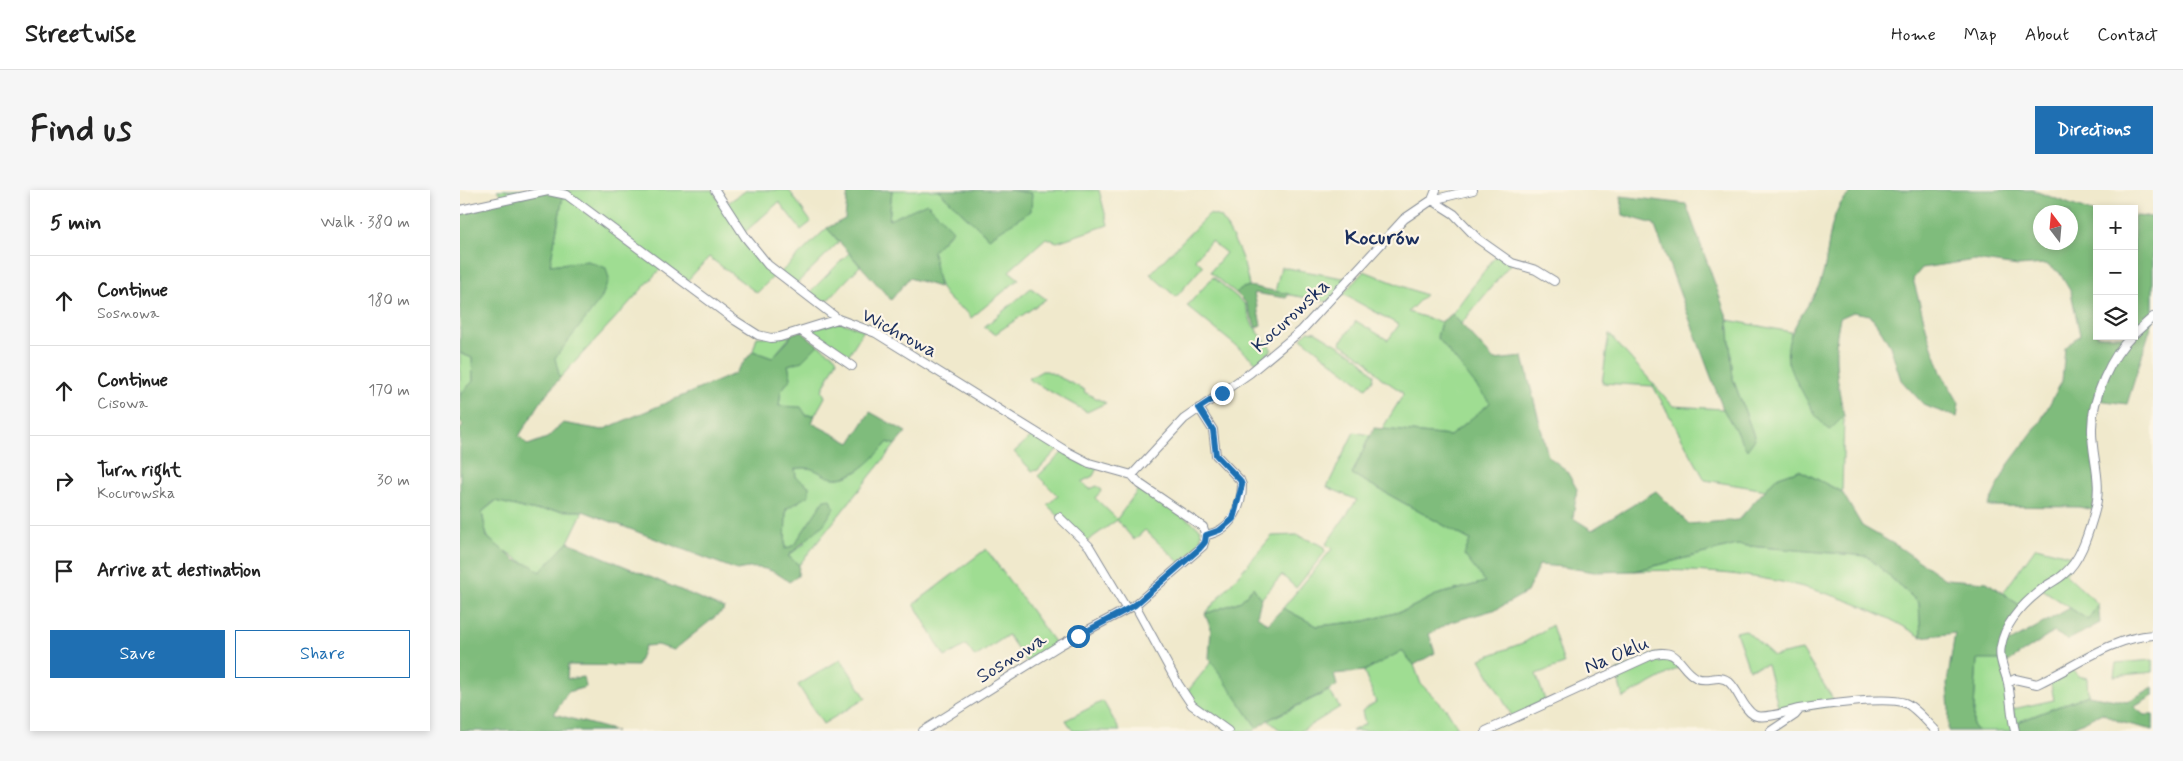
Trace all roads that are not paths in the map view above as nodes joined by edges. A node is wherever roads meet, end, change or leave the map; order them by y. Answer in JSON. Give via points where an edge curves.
{"nodes":[{"id":1,"x":715,"y":190,"type":"edge"},
{"id":2,"x":1436,"y":190,"type":"edge"},
{"id":3,"x":1473,"y":190,"type":"edge"},
{"id":4,"x":1432,"y":200,"type":"junction"},
{"id":5,"x":460,"y":210,"type":"edge"},
{"id":6,"x":1554,"y":281,"type":"dead end"},
{"id":7,"x":2153,"y":317,"type":"edge"},
{"id":8,"x":838,"y":319,"type":"junction"},
{"id":9,"x":2138,"y":330,"type":"edge"},
{"id":10,"x":801,"y":331,"type":"junction"},
{"id":11,"x":2128,"y":340,"type":"edge"},
{"id":12,"x":852,"y":366,"type":"dead end"},
{"id":13,"x":1199,"y":408,"type":"junction"},
{"id":14,"x":1132,"y":474,"type":"junction"},
{"id":15,"x":1059,"y":517,"type":"dead end"},
{"id":16,"x":1206,"y":535,"type":"junction"},
{"id":17,"x":1135,"y":605,"type":"junction"},
{"id":18,"x":1126,"y":608,"type":"junction"},
{"id":19,"x":2153,"y":635,"type":"edge"},
{"id":20,"x":2008,"y":683,"type":"junction"},
{"id":21,"x":1800,"y":709,"type":"junction"},
{"id":22,"x":923,"y":731,"type":"edge"},
{"id":23,"x":1228,"y":731,"type":"edge"},
{"id":24,"x":1486,"y":731,"type":"edge"},
{"id":25,"x":1771,"y":731,"type":"edge"},
{"id":26,"x":1936,"y":731,"type":"edge"},
{"id":27,"x":2015,"y":731,"type":"edge"}],
"edges":[{"from":1,"to":8,"type":"street","via":[[768,265]]},
{"from":2,"to":4,"type":"street"},
{"from":3,"to":4,"type":"street","name":"Kocurowska"},
{"from":4,"to":6,"type":"street","via":[[1454,214],[1478,239],[1512,263],[1536,270]]},
{"from":4,"to":13,"type":"street","name":"Kocurowska","via":[[1404,219],[1302,330],[1250,374]]},
{"from":5,"to":10,"type":"street","name":"Wichrowa","via":[[548,191],[560,192],[586,207],[700,295],[758,335],[780,337]]},
{"from":7,"to":9,"type":"street"},
{"from":8,"to":10,"type":"street","name":"Wichrowa"},
{"from":8,"to":14,"type":"street","name":"Wichrowa","via":[[900,346],[1066,451],[1089,463]]},
{"from":10,"to":12,"type":"street"},
{"from":11,"to":20,"type":"street","via":[[2121,346],[2102,383],[2092,427],[2099,488],[2083,547],[2065,574],[2036,595],[2005,630],[2000,648]]},
{"from":13,"to":14,"type":"street","name":"Kocurowska","via":[[1184,419]]},
{"from":13,"to":16,"type":"street","via":[[1213,430],[1216,455],[1242,485],[1233,519],[1220,530]]},
{"from":14,"to":16,"type":"street","name":"Wichrowa","via":[[1140,484],[1202,526]]},
{"from":15,"to":18,"type":"street","via":[[1090,546]]},
{"from":16,"to":17,"type":"street","name":"Sosnowa","via":[[1199,549]]},
{"from":17,"to":18,"type":"street","name":"Sosnowa"},
{"from":17,"to":23,"type":"street","via":[[1192,705]]},
{"from":18,"to":22,"type":"street","name":"Sosnowa"},
{"from":19,"to":20,"type":"street","via":[[2099,651],[2038,684],[2015,679]]},
{"from":20,"to":27,"type":"street"},
{"from":21,"to":24,"type":"street","name":"Na Oklu","via":[[1761,717],[1754,715],[1724,678],[1701,680],[1689,673],[1676,657],[1661,652]]},
{"from":21,"to":25,"type":"street"},
{"from":21,"to":26,"type":"street","via":[[1861,702],[1906,703]]}]}
